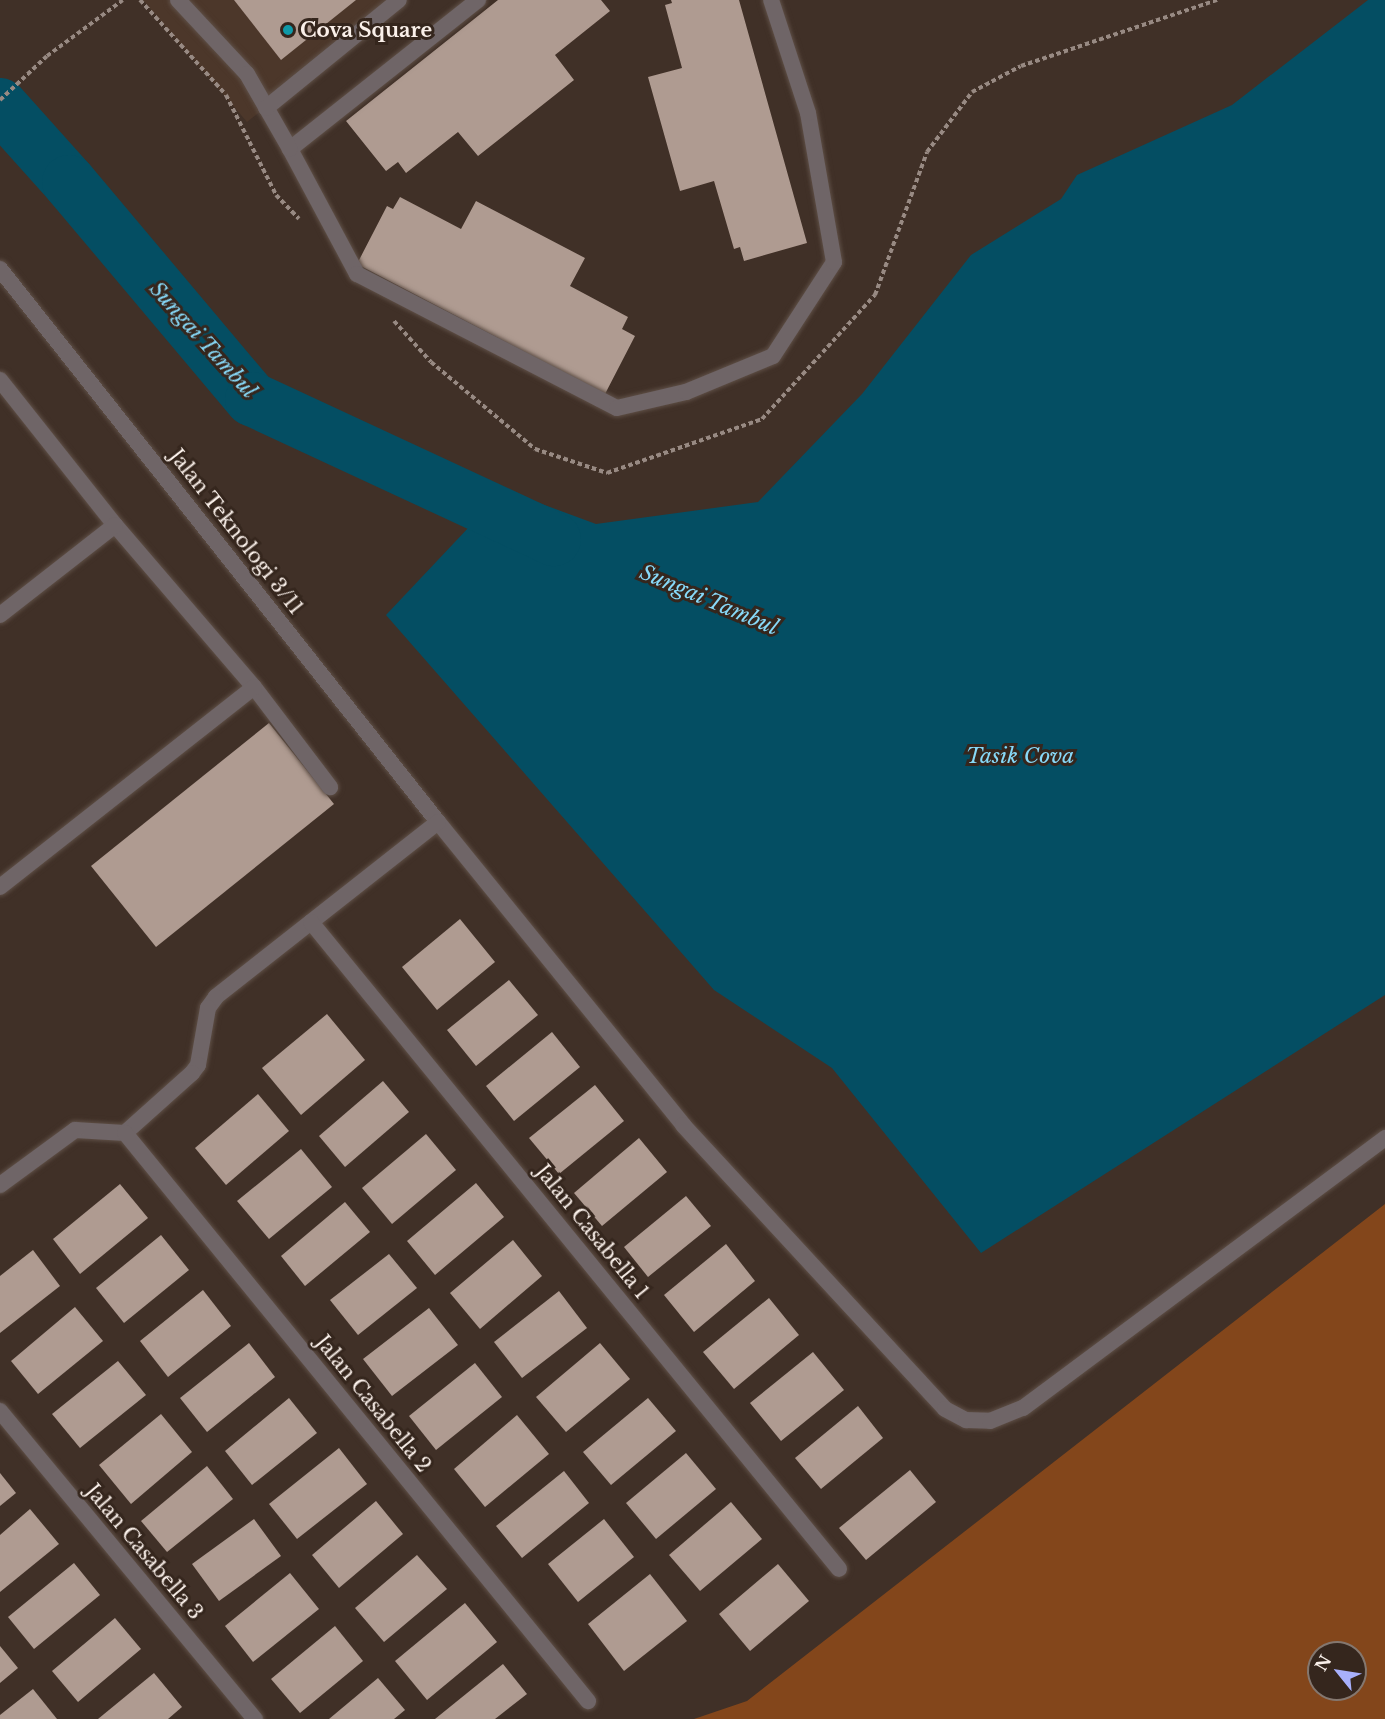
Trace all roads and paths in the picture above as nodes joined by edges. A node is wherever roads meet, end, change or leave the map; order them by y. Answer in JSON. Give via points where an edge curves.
{"nodes":[{"id":1,"x":123,"y":0,"type":"edge"},
{"id":2,"x":140,"y":0,"type":"edge"},
{"id":3,"x":178,"y":0,"type":"edge"},
{"id":4,"x":399,"y":0,"type":"edge"},
{"id":5,"x":478,"y":0,"type":"edge"},
{"id":6,"x":771,"y":0,"type":"edge"},
{"id":7,"x":1217,"y":0,"type":"edge"},
{"id":8,"x":0,"y":100,"type":"edge"},
{"id":9,"x":266,"y":108,"type":"junction"},
{"id":10,"x":290,"y":149,"type":"junction"},
{"id":11,"x":301,"y":221,"type":"dead end"},
{"id":12,"x":0,"y":269,"type":"edge"},
{"id":13,"x":390,"y":318,"type":"dead end"},
{"id":14,"x":0,"y":380,"type":"edge"},
{"id":15,"x":115,"y":525,"type":"junction"},
{"id":16,"x":0,"y":615,"type":"edge"},
{"id":17,"x":254,"y":687,"type":"junction"},
{"id":18,"x":330,"y":787,"type":"dead end"},
{"id":19,"x":438,"y":822,"type":"junction"},
{"id":20,"x":0,"y":887,"type":"edge"},
{"id":21,"x":311,"y":922,"type":"junction"},
{"id":22,"x":125,"y":1133,"type":"junction"},
{"id":23,"x":1385,"y":1138,"type":"edge"},
{"id":24,"x":0,"y":1185,"type":"edge"},
{"id":25,"x":0,"y":1411,"type":"edge"},
{"id":26,"x":839,"y":1569,"type":"dead end"},
{"id":27,"x":588,"y":1701,"type":"dead end"},
{"id":28,"x":255,"y":1719,"type":"edge"}],
"edges":[{"from":1,"to":8,"type":"path","via":[[47,57]]},
{"from":2,"to":11,"type":"path","via":[[226,95],[276,195]]},
{"from":3,"to":9,"type":"street","via":[[247,74]]},
{"from":4,"to":9,"type":"street"},
{"from":5,"to":10,"type":"street"},
{"from":6,"to":10,"type":"street","via":[[808,113],[834,262],[773,356],[686,392],[617,408],[357,274]]},
{"from":7,"to":13,"type":"path","via":[[1021,66],[972,92],[927,152],[875,295],[762,419],[608,473],[535,449],[431,362]]},
{"from":9,"to":10,"type":"street"},
{"from":12,"to":19,"type":"street","name":"Jalan Teknologi 3/11"},
{"from":14,"to":15,"type":"street"},
{"from":15,"to":16,"type":"street"},
{"from":15,"to":17,"type":"street"},
{"from":17,"to":18,"type":"street"},
{"from":17,"to":20,"type":"street"},
{"from":19,"to":21,"type":"street"},
{"from":19,"to":23,"type":"street","name":"Jalan Teknologi 3/11","via":[[683,1125],[945,1409],[966,1419],[990,1421],[1023,1408]]},
{"from":21,"to":22,"type":"street","via":[[216,997],[208,1008],[198,1065]]},
{"from":21,"to":26,"type":"street","name":"Jalan Casabella 1"},
{"from":22,"to":24,"type":"street","via":[[75,1130]]},
{"from":22,"to":27,"type":"street","name":"Jalan Casabella 2"},
{"from":25,"to":28,"type":"street","name":"Jalan Casabella 3"}]}
